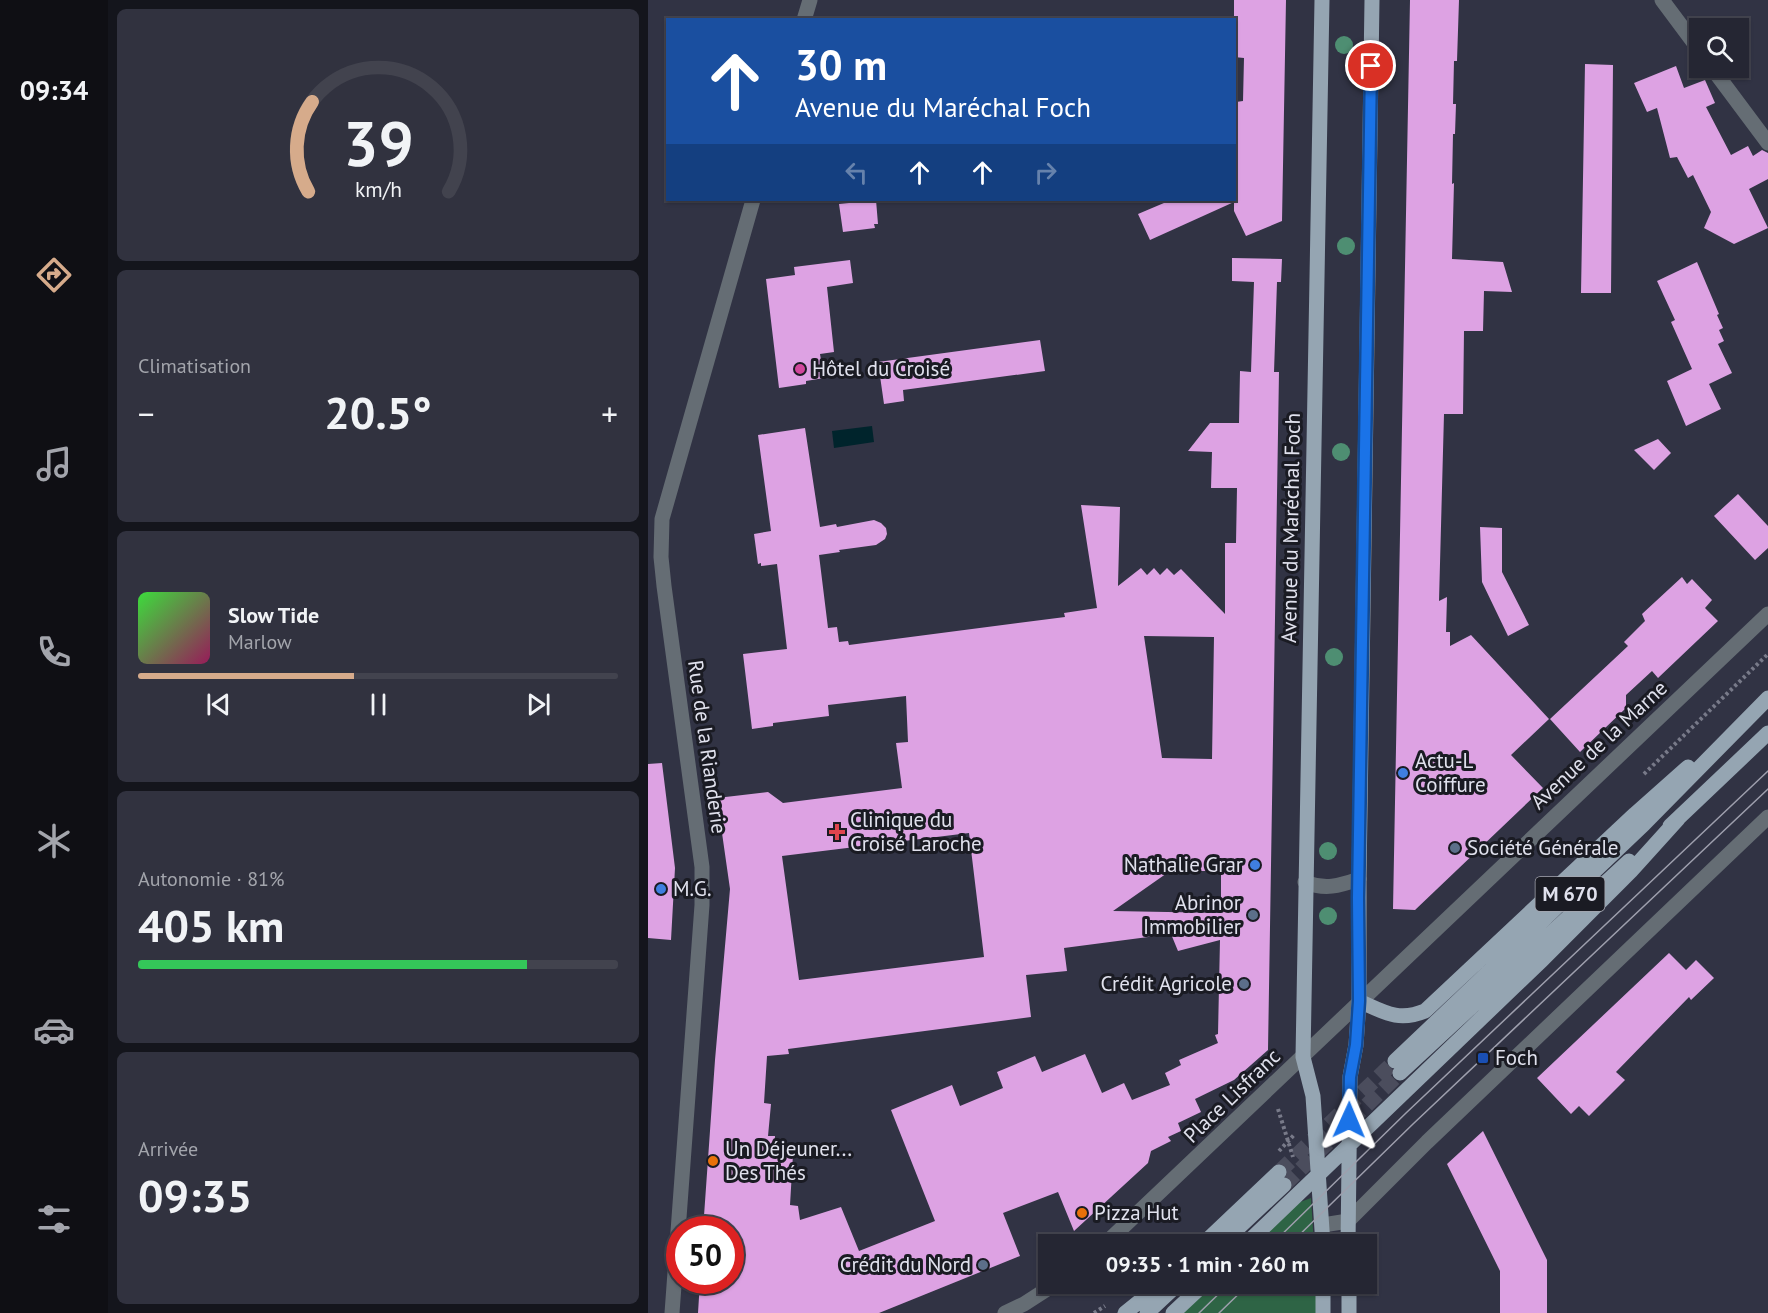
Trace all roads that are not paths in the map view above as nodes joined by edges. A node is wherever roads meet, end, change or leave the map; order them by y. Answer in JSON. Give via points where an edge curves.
{"nodes":[{"id":1,"x":810,"y":0,"type":"edge"},
{"id":2,"x":1322,"y":0,"type":"edge"},
{"id":3,"x":1372,"y":0,"type":"edge"},
{"id":4,"x":1662,"y":0,"type":"edge"},
{"id":5,"x":805,"y":18,"type":"edge"},
{"id":6,"x":1689,"y":36,"type":"edge"},
{"id":7,"x":1720,"y":78,"type":"edge"},
{"id":8,"x":1768,"y":142,"type":"edge"},
{"id":9,"x":753,"y":201,"type":"edge"},
{"id":10,"x":1768,"y":614,"type":"edge"},
{"id":11,"x":1768,"y":698,"type":"edge"},
{"id":12,"x":1742,"y":723,"type":"junction"},
{"id":13,"x":1768,"y":733,"type":"edge"},
{"id":14,"x":1768,"y":817,"type":"edge"},
{"id":15,"x":1678,"y":819,"type":"junction"},
{"id":16,"x":1359,"y":879,"type":"junction"},
{"id":17,"x":1305,"y":882,"type":"junction"},
{"id":18,"x":1359,"y":1001,"type":"junction"},
{"id":19,"x":1303,"y":1057,"type":"junction"},
{"id":20,"x":1349,"y":1144,"type":"junction"},
{"id":21,"x":1320,"y":1173,"type":"junction"},
{"id":22,"x":1348,"y":1221,"type":"junction"},
{"id":23,"x":1323,"y":1225,"type":"junction"},
{"id":24,"x":1116,"y":1234,"type":"edge"},
{"id":25,"x":1215,"y":1234,"type":"edge"},
{"id":26,"x":1230,"y":1234,"type":"edge"},
{"id":27,"x":1256,"y":1234,"type":"edge"},
{"id":28,"x":1323,"y":1234,"type":"edge"},
{"id":29,"x":1348,"y":1234,"type":"edge"},
{"id":30,"x":1038,"y":1294,"type":"edge"},
{"id":31,"x":1149,"y":1294,"type":"edge"},
{"id":32,"x":1167,"y":1294,"type":"edge"},
{"id":33,"x":1193,"y":1294,"type":"edge"},
{"id":34,"x":1323,"y":1294,"type":"edge"},
{"id":35,"x":1349,"y":1294,"type":"edge"},
{"id":36,"x":672,"y":1313,"type":"edge"},
{"id":37,"x":1005,"y":1313,"type":"edge"},
{"id":38,"x":1125,"y":1313,"type":"edge"},
{"id":39,"x":1147,"y":1313,"type":"edge"},
{"id":40,"x":1173,"y":1313,"type":"edge"},
{"id":41,"x":1323,"y":1313,"type":"edge"},
{"id":42,"x":1349,"y":1313,"type":"edge"}],
"edges":[{"from":1,"to":5,"type":"street"},
{"from":2,"to":17,"type":"main road","name":"Avenue du Maréchal Foch"},
{"from":3,"to":16,"type":"main road"},
{"from":4,"to":6,"type":"street"},
{"from":7,"to":8,"type":"street"},
{"from":9,"to":36,"type":"street","name":"Rue de la Rianderie","via":[[666,501],[662,530],[664,586],[702,867]]},
{"from":10,"to":18,"type":"street","name":"Avenue de la Marne"},
{"from":11,"to":12,"type":"main road","number":"M 670"},
{"from":12,"to":15,"type":"main road","number":"M 670","via":[[1397,1067]]},
{"from":12,"to":18,"type":"main road","via":[[1656,795],[1425,1011],[1394,1016]]},
{"from":13,"to":15,"type":"main road","number":"M 670"},
{"from":14,"to":22,"type":"street"},
{"from":15,"to":20,"type":"main road","via":[[1631,872]]},
{"from":16,"to":17,"type":"street","via":[[1329,888]]},
{"from":16,"to":18,"type":"main road"},
{"from":17,"to":19,"type":"main road","name":"Avenue du Maréchal Foch"},
{"from":18,"to":19,"type":"street","name":"Avenue de la Marne"},
{"from":18,"to":20,"type":"main road","via":[[1350,1077]]},
{"from":19,"to":21,"type":"main road","name":"Place Lisfranc","via":[[1313,1096]]},
{"from":19,"to":24,"type":"street","name":"Place Lisfranc"},
{"from":20,"to":21,"type":"main road"},
{"from":20,"to":22,"type":"main road"},
{"from":21,"to":23,"type":"main road","name":"Place Lisfranc"},
{"from":21,"to":27,"type":"main road"},
{"from":22,"to":23,"type":"street"},
{"from":22,"to":29,"type":"main road"},
{"from":23,"to":28,"type":"main road","name":"Place Lisfranc"},
{"from":25,"to":26,"type":"main road","via":[[1282,1178]]},
{"from":30,"to":37,"type":"street"},
{"from":31,"to":38,"type":"main road"},
{"from":32,"to":39,"type":"main road"},
{"from":33,"to":40,"type":"main road"},
{"from":34,"to":41,"type":"main road"},
{"from":35,"to":42,"type":"main road"}]}
